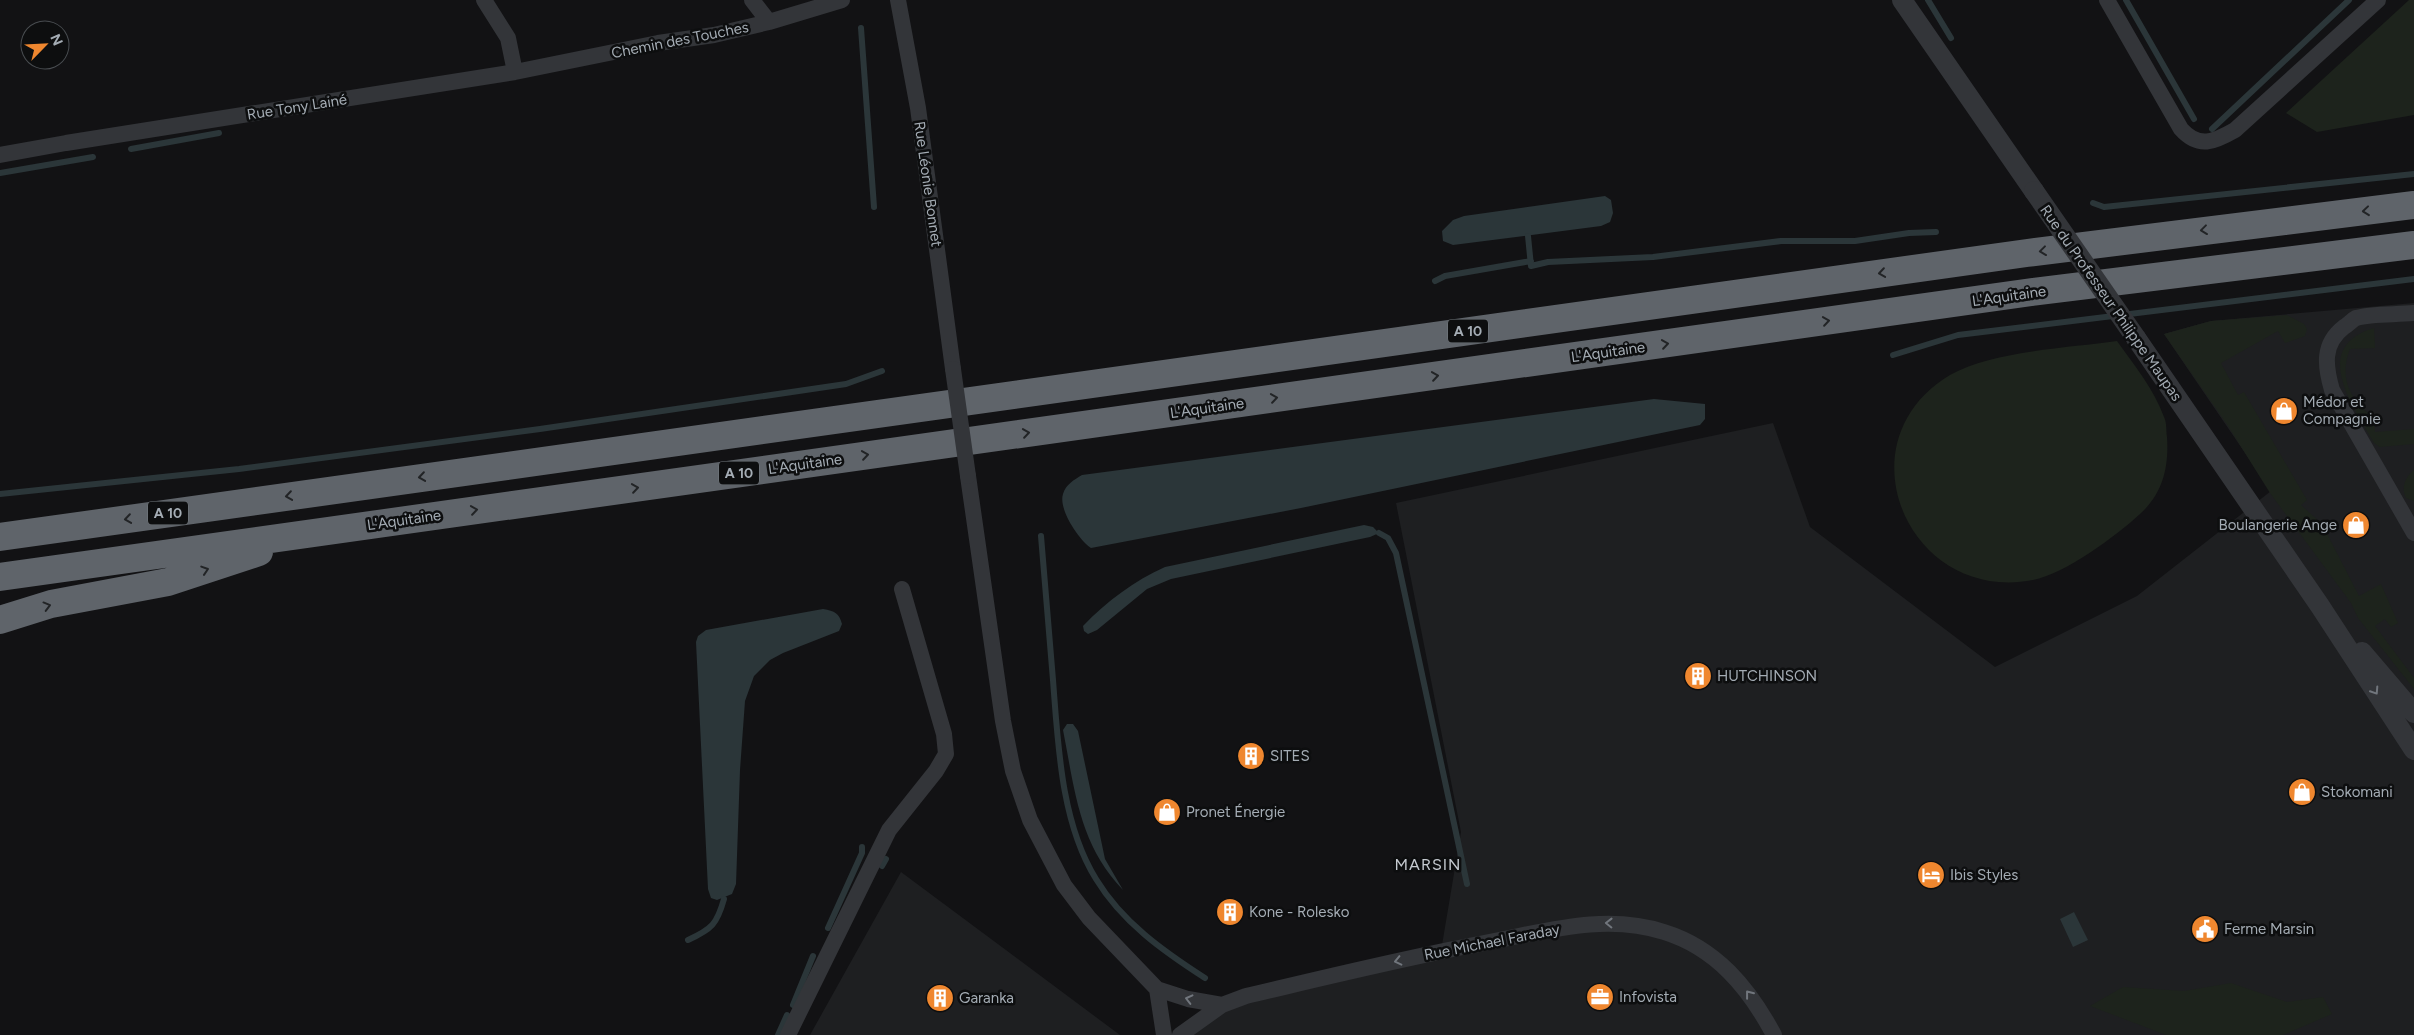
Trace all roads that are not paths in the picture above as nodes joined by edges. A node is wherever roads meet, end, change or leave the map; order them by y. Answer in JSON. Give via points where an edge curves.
{"nodes":[{"id":1,"x":484,"y":0,"type":"edge"},
{"id":2,"x":752,"y":0,"type":"edge"},
{"id":3,"x":842,"y":0,"type":"edge"},
{"id":4,"x":898,"y":0,"type":"edge"},
{"id":5,"x":1902,"y":0,"type":"edge"},
{"id":6,"x":2107,"y":0,"type":"edge"},
{"id":7,"x":2378,"y":0,"type":"edge"},
{"id":8,"x":769,"y":22,"type":"junction"},
{"id":9,"x":516,"y":72,"type":"junction"},
{"id":10,"x":0,"y":155,"type":"edge"},
{"id":11,"x":2414,"y":206,"type":"edge"},
{"id":12,"x":2414,"y":246,"type":"edge"},
{"id":13,"x":2414,"y":313,"type":"edge"},
{"id":14,"x":322,"y":532,"type":"junction"},
{"id":15,"x":2414,"y":533,"type":"edge"},
{"id":16,"x":0,"y":537,"type":"edge"},
{"id":17,"x":0,"y":577,"type":"edge"},
{"id":18,"x":902,"y":589,"type":"dead end"},
{"id":19,"x":2320,"y":606,"type":"junction"},
{"id":20,"x":0,"y":620,"type":"edge"},
{"id":21,"x":2414,"y":713,"type":"edge"},
{"id":22,"x":2414,"y":750,"type":"edge"},
{"id":23,"x":1158,"y":989,"type":"junction"},
{"id":24,"x":1222,"y":1005,"type":"junction"},
{"id":25,"x":788,"y":1035,"type":"edge"},
{"id":26,"x":1164,"y":1035,"type":"edge"},
{"id":27,"x":1180,"y":1035,"type":"edge"},
{"id":28,"x":1774,"y":1035,"type":"edge"}],
"edges":[{"from":1,"to":9,"type":"street","via":[[508,38]]},
{"from":2,"to":8,"type":"street"},
{"from":3,"to":8,"type":"street","name":"Chemin des Touches"},
{"from":4,"to":23,"type":"street","name":"Rue Léonie Bonnet","bridge":true,"via":[[918,108],[1003,721],[1013,771],[1030,820],[1064,885],[1089,918]]},
{"from":5,"to":19,"type":"street","name":"Rue du Professeur Philippe Maupas","bridge":true},
{"from":6,"to":7,"type":"street","via":[[2181,128],[2190,138],[2204,142],[2219,139],[2235,130]]},
{"from":8,"to":9,"type":"street","name":"Chemin des Touches"},
{"from":9,"to":10,"type":"street","name":"Rue Tony Lainé"},
{"from":11,"to":16,"type":"highway","number":"A 10","one_way":true,"via":[[2017,254]]},
{"from":14,"to":12,"type":"highway","name":"L'Aquitaine","number":"A 10","one_way":true,"via":[[2023,293]]},
{"from":13,"to":15,"type":"street","via":[[2356,318],[2330,342],[2326,356],[2332,390]]},
{"from":14,"to":17,"type":"highway","name":"L'Aquitaine","number":"A 10"},
{"from":20,"to":14,"type":"highway","one_way":true,"via":[[51,604],[168,582]]},
{"from":18,"to":25,"type":"street","via":[[944,734],[946,754],[889,830]]},
{"from":19,"to":21,"type":"street","name":"Rue du Professeur Philippe Maupas"},
{"from":19,"to":22,"type":"street","name":"Rue du Professeur Philippe Maupas","one_way":true},
{"from":24,"to":23,"type":"street","one_way":true},
{"from":23,"to":26,"type":"street"},
{"from":24,"to":27,"type":"street","name":"Rue Michael Faraday"},
{"from":28,"to":24,"type":"street","name":"Rue Michael Faraday","one_way":true,"via":[[1749,993],[1708,953],[1665,932],[1616,922],[1580,925],[1441,951],[1246,996]]}]}
